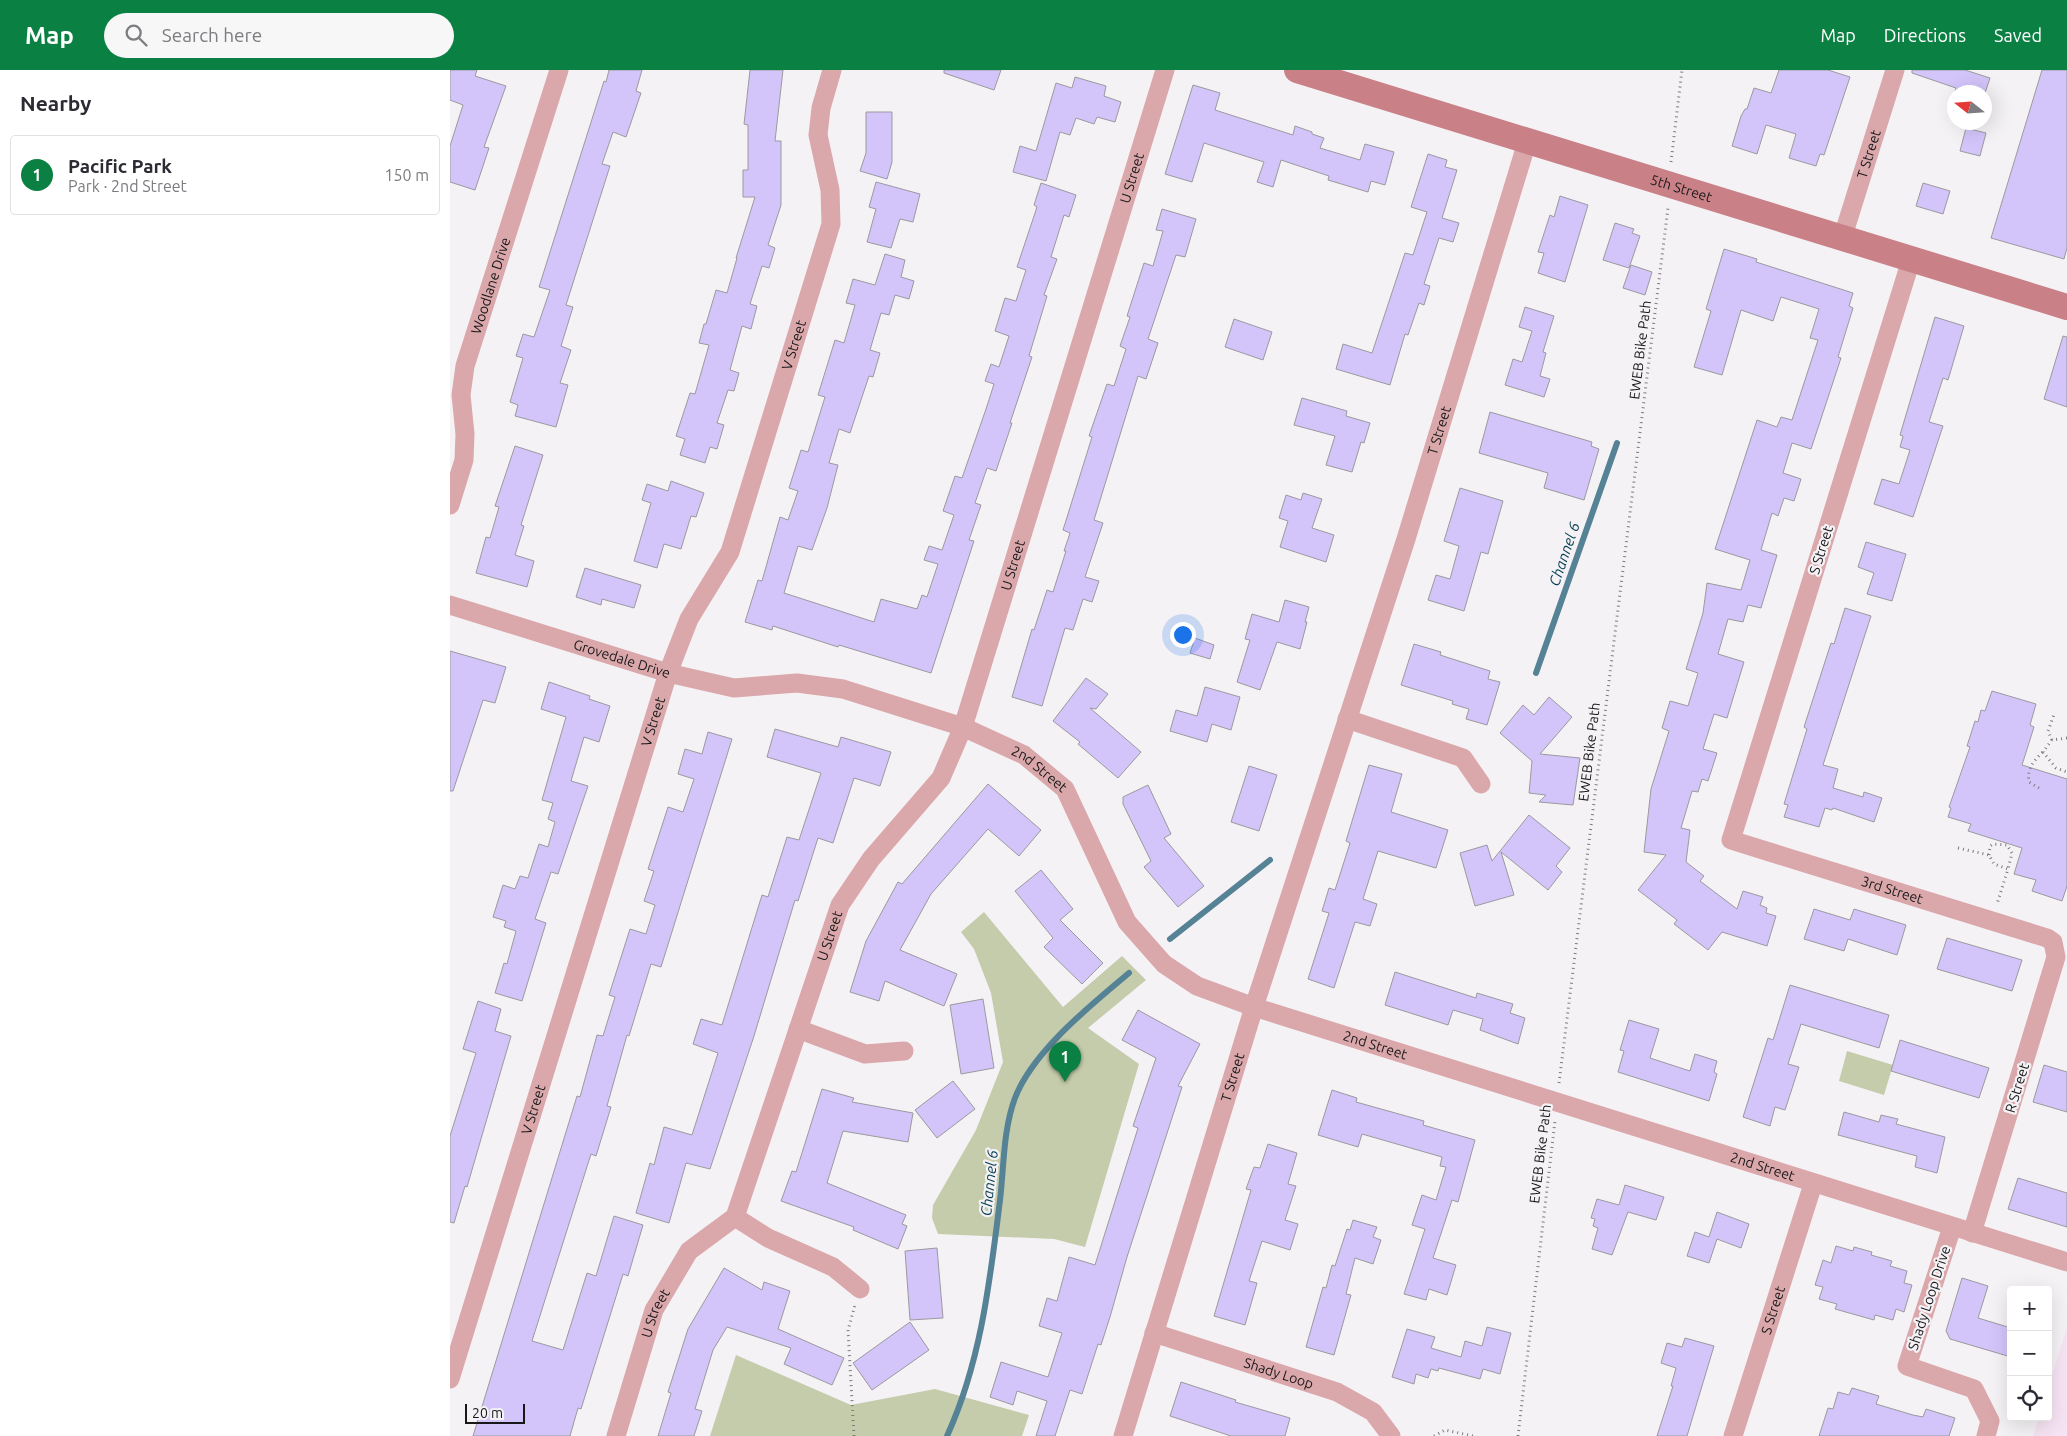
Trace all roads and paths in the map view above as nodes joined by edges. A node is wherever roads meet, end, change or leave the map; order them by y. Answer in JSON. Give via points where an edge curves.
{"nodes":[{"id":1,"x":559,"y":70,"type":"edge"},
{"id":2,"x":832,"y":70,"type":"edge"},
{"id":3,"x":1165,"y":70,"type":"edge"},
{"id":4,"x":1297,"y":70,"type":"edge"},
{"id":5,"x":1682,"y":70,"type":"edge"},
{"id":6,"x":1895,"y":70,"type":"edge"},
{"id":7,"x":1528,"y":142,"type":"junction"},
{"id":8,"x":1670,"y":185,"type":"junction"},
{"id":9,"x":1842,"y":239,"type":"junction"},
{"id":10,"x":1911,"y":260,"type":"junction"},
{"id":11,"x":2067,"y":307,"type":"edge"},
{"id":12,"x":450,"y":505,"type":"edge"},
{"id":13,"x":450,"y":605,"type":"edge"},
{"id":14,"x":668,"y":673,"type":"junction"},
{"id":15,"x":797,"y":683,"type":"joint"},
{"id":16,"x":2056,"y":712,"type":"dead end"},
{"id":17,"x":1347,"y":719,"type":"junction"},
{"id":18,"x":963,"y":727,"type":"junction"},
{"id":19,"x":2067,"y":738,"type":"edge"},
{"id":20,"x":2052,"y":740,"type":"junction"},
{"id":21,"x":2043,"y":752,"type":"junction"},
{"id":22,"x":2067,"y":772,"type":"edge"},
{"id":23,"x":1481,"y":784,"type":"dead end"},
{"id":24,"x":2039,"y":788,"type":"dead end"},
{"id":25,"x":1731,"y":840,"type":"joint"},
{"id":26,"x":1958,"y":848,"type":"dead end"},
{"id":27,"x":1989,"y":855,"type":"junction"},
{"id":28,"x":2008,"y":869,"type":"junction"},
{"id":29,"x":1997,"y":904,"type":"dead end"},
{"id":30,"x":2052,"y":942,"type":"joint"},
{"id":31,"x":1254,"y":1007,"type":"junction"},
{"id":32,"x":798,"y":1029,"type":"junction"},
{"id":33,"x":904,"y":1051,"type":"dead end"},
{"id":34,"x":1557,"y":1102,"type":"junction"},
{"id":35,"x":1813,"y":1184,"type":"junction"},
{"id":36,"x":735,"y":1217,"type":"junction"},
{"id":37,"x":1952,"y":1227,"type":"junction"},
{"id":38,"x":1972,"y":1233,"type":"junction"},
{"id":39,"x":2067,"y":1262,"type":"edge"},
{"id":40,"x":860,"y":1289,"type":"joint"},
{"id":41,"x":1154,"y":1334,"type":"junction"},
{"id":42,"x":450,"y":1379,"type":"edge"},
{"id":43,"x":616,"y":1436,"type":"edge"},
{"id":44,"x":854,"y":1436,"type":"edge"},
{"id":45,"x":1122,"y":1436,"type":"edge"},
{"id":46,"x":1391,"y":1436,"type":"edge"},
{"id":47,"x":1434,"y":1436,"type":"edge"},
{"id":48,"x":1473,"y":1436,"type":"edge"},
{"id":49,"x":1518,"y":1436,"type":"edge"},
{"id":50,"x":1733,"y":1436,"type":"edge"},
{"id":51,"x":1986,"y":1436,"type":"edge"}],
"edges":[{"from":1,"to":12,"type":"street","name":"Woodlane Drive","via":[[465,366],[461,396],[466,434],[464,460]]},
{"from":2,"to":14,"type":"street","name":"V Street","via":[[821,108],[818,135],[830,190],[831,224],[730,552],[689,619]]},
{"from":3,"to":18,"type":"street","name":"U Street"},
{"from":4,"to":7,"type":"main road","name":"5th Street"},
{"from":5,"to":8,"type":"path","name":"EWEB Bike Path"},
{"from":6,"to":9,"type":"street","name":"T Street"},
{"from":7,"to":8,"type":"main road","name":"5th Street"},
{"from":7,"to":17,"type":"street","name":"T Street"},
{"from":8,"to":9,"type":"main road","name":"5th Street"},
{"from":8,"to":34,"type":"path","name":"EWEB Bike Path"},
{"from":9,"to":10,"type":"main road","name":"5th Street"},
{"from":10,"to":11,"type":"main road","name":"5th Street"},
{"from":10,"to":25,"type":"street","name":"S Street"},
{"from":13,"to":14,"type":"street","name":"Grovedale Drive"},
{"from":14,"to":15,"type":"street","name":"Grovedale Drive","via":[[734,688]]},
{"from":14,"to":42,"type":"street","name":"V Street"},
{"from":15,"to":18,"type":"street","name":"2nd Street","via":[[843,689]]},
{"from":16,"to":20,"type":"path","via":[[2048,731]]},
{"from":17,"to":23,"type":"street","via":[[1463,758]]},
{"from":17,"to":31,"type":"street","name":"T Street"},
{"from":18,"to":31,"type":"street","name":"2nd Street","via":[[1024,755],[1065,789],[1128,922],[1164,964],[1197,986]]},
{"from":18,"to":32,"type":"street","name":"U Street","via":[[940,778],[871,859],[840,905]]},
{"from":19,"to":20,"type":"path"},
{"from":20,"to":21,"type":"path"},
{"from":21,"to":22,"type":"path","via":[[2050,763]]},
{"from":21,"to":24,"type":"path","via":[[2034,760],[2028,777],[2029,782]]},
{"from":25,"to":30,"type":"street","name":"3rd Street","via":[[1937,902]]},
{"from":26,"to":27,"type":"path"},
{"from":27,"to":28,"type":"path","via":[[1994,864]]},
{"from":27,"to":28,"type":"path","via":[[1993,844],[2007,845],[2012,853]]},
{"from":28,"to":29,"type":"path"},
{"from":30,"to":38,"type":"street","name":"R Street","via":[[2056,957]]},
{"from":31,"to":34,"type":"street","name":"2nd Street"},
{"from":31,"to":41,"type":"street","name":"T Street"},
{"from":32,"to":33,"type":"street","via":[[865,1054]]},
{"from":32,"to":36,"type":"street","name":"U Street"},
{"from":34,"to":35,"type":"street","name":"2nd Street"},
{"from":34,"to":49,"type":"path","name":"EWEB Bike Path"},
{"from":35,"to":37,"type":"street","name":"2nd Street"},
{"from":35,"to":50,"type":"street","name":"S Street"},
{"from":36,"to":40,"type":"street","via":[[768,1238],[833,1267]]},
{"from":36,"to":43,"type":"street","name":"U Street","via":[[688,1251],[654,1310]]},
{"from":37,"to":38,"type":"street","name":"2nd Street"},
{"from":37,"to":51,"type":"street","name":"Shady Loop Drive","via":[[1907,1366],[1974,1389],[1990,1421]]},
{"from":38,"to":39,"type":"street","name":"2nd Street"},
{"from":40,"to":44,"type":"path","via":[[848,1330]]},
{"from":41,"to":45,"type":"street","name":"T Street"},
{"from":41,"to":46,"type":"street","name":"Shady Loop","via":[[1337,1392],[1373,1412]]},
{"from":47,"to":48,"type":"path","via":[[1445,1430]]}]}
